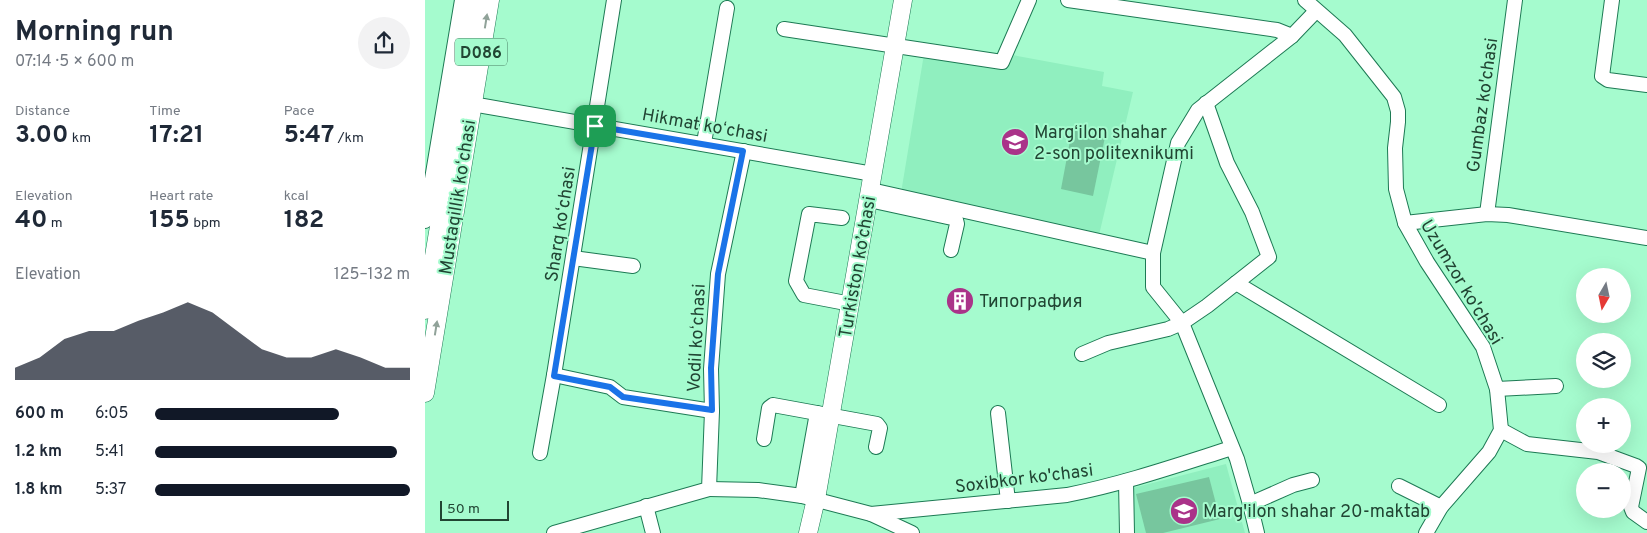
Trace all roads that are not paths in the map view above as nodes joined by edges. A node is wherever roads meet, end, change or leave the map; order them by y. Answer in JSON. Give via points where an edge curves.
{"nodes":[{"id":1,"x":462,"y":0,"type":"edge"},
{"id":2,"x":477,"y":0,"type":"edge"},
{"id":3,"x":490,"y":0,"type":"edge"},
{"id":4,"x":614,"y":0,"type":"edge"},
{"id":5,"x":903,"y":0,"type":"edge"},
{"id":6,"x":1029,"y":0,"type":"edge"},
{"id":7,"x":1068,"y":0,"type":"edge"},
{"id":8,"x":1305,"y":0,"type":"edge"},
{"id":9,"x":1515,"y":0,"type":"edge"},
{"id":10,"x":1612,"y":0,"type":"edge"},
{"id":11,"x":727,"y":8,"type":"dead end"},
{"id":12,"x":1316,"y":10,"type":"junction"},
{"id":13,"x":784,"y":29,"type":"dead end"},
{"id":14,"x":1292,"y":36,"type":"junction"},
{"id":15,"x":895,"y":46,"type":"junction"},
{"id":16,"x":458,"y":68,"type":"junction"},
{"id":17,"x":1647,"y":85,"type":"edge"},
{"id":18,"x":1206,"y":103,"type":"junction"},
{"id":19,"x":458,"y":104,"type":"junction"},
{"id":20,"x":595,"y":126,"type":"junction"},
{"id":21,"x":703,"y":144,"type":"junction"},
{"id":22,"x":743,"y":151,"type":"junction"},
{"id":23,"x":871,"y":188,"type":"junction"},
{"id":24,"x":1487,"y":214,"type":"junction"},
{"id":25,"x":842,"y":218,"type":"dead end"},
{"id":26,"x":425,"y":221,"type":"edge"},
{"id":27,"x":1405,"y":223,"type":"junction"},
{"id":28,"x":1647,"y":238,"type":"edge"},
{"id":29,"x":951,"y":250,"type":"dead end"},
{"id":30,"x":1153,"y":253,"type":"junction"},
{"id":31,"x":573,"y":258,"type":"junction"},
{"id":32,"x":633,"y":266,"type":"dead end"},
{"id":33,"x":1237,"y":283,"type":"junction"},
{"id":34,"x":851,"y":304,"type":"junction"},
{"id":35,"x":425,"y":310,"type":"edge"},
{"id":36,"x":1182,"y":322,"type":"junction"},
{"id":37,"x":1082,"y":354,"type":"dead end"},
{"id":38,"x":554,"y":376,"type":"junction"},
{"id":39,"x":1556,"y":386,"type":"dead end"},
{"id":40,"x":1497,"y":389,"type":"junction"},
{"id":41,"x":425,"y":393,"type":"edge"},
{"id":42,"x":1439,"y":405,"type":"dead end"},
{"id":43,"x":712,"y":410,"type":"junction"},
{"id":44,"x":998,"y":413,"type":"dead end"},
{"id":45,"x":824,"y":414,"type":"junction"},
{"id":46,"x":1501,"y":430,"type":"junction"},
{"id":47,"x":764,"y":439,"type":"dead end"},
{"id":48,"x":876,"y":447,"type":"dead end"},
{"id":49,"x":1232,"y":448,"type":"junction"},
{"id":50,"x":540,"y":453,"type":"dead end"},
{"id":51,"x":1312,"y":480,"type":"dead end"},
{"id":52,"x":1126,"y":481,"type":"junction"},
{"id":53,"x":1399,"y":486,"type":"dead end"},
{"id":54,"x":709,"y":488,"type":"junction"},
{"id":55,"x":809,"y":497,"type":"junction"},
{"id":56,"x":1008,"y":501,"type":"junction"},
{"id":57,"x":1251,"y":504,"type":"junction"},
{"id":58,"x":646,"y":506,"type":"junction"},
{"id":59,"x":1441,"y":507,"type":"junction"},
{"id":60,"x":871,"y":514,"type":"junction"},
{"id":61,"x":1647,"y":522,"type":"edge"},
{"id":62,"x":554,"y":533,"type":"edge"},
{"id":63,"x":653,"y":533,"type":"edge"},
{"id":64,"x":808,"y":533,"type":"edge"},
{"id":65,"x":912,"y":533,"type":"edge"},
{"id":66,"x":1127,"y":533,"type":"edge"},
{"id":67,"x":1257,"y":533,"type":"edge"},
{"id":68,"x":1426,"y":533,"type":"edge"}],
"edges":[{"from":1,"to":16,"type":"street"},
{"from":2,"to":16,"type":"main road","name":"Mustaqillik koʻchasi","number":"D086"},
{"from":19,"to":3,"type":"main road","name":"Mustaqillik koʻchasi","number":"D086","one_way":true},
{"from":4,"to":20,"type":"street","name":"Sharq koʻchasi"},
{"from":5,"to":15,"type":"main road","name":"Turkiston ko’chasi"},
{"from":6,"to":15,"type":"street","via":[[1002,62]]},
{"from":7,"to":14,"type":"street","via":[[1277,30]]},
{"from":8,"to":12,"type":"street","name":"Uzumzor ko'chasi"},
{"from":9,"to":24,"type":"street","name":"Gumbaz ko'chasi"},
{"from":10,"to":17,"type":"street","via":[[1602,76],[1608,80]]},
{"from":11,"to":21,"type":"street"},
{"from":12,"to":14,"type":"street"},
{"from":12,"to":27,"type":"street","name":"Uzumzor ko'chasi","via":[[1345,35],[1394,97],[1398,111],[1396,189]]},
{"from":13,"to":15,"type":"street"},
{"from":14,"to":18,"type":"street"},
{"from":15,"to":23,"type":"main road","name":"Turkiston ko’chasi"},
{"from":16,"to":19,"type":"main road","name":"Mustaqillik koʻchasi","number":"D086"},
{"from":18,"to":30,"type":"street","via":[[1198,110],[1178,143]]},
{"from":18,"to":33,"type":"street","via":[[1227,163],[1252,212],[1269,257]]},
{"from":19,"to":20,"type":"street","name":"Hikmat koʻchasi"},
{"from":19,"to":26,"type":"street"},
{"from":19,"to":35,"type":"main road","name":"Mustaqillik koʻchasi","number":"D086"},
{"from":41,"to":19,"type":"main road","name":"Mustaqillik koʻchasi","number":"D086","one_way":true},
{"from":20,"to":21,"type":"street","name":"Hikmat koʻchasi"},
{"from":20,"to":31,"type":"street","name":"Sharq koʻchasi"},
{"from":21,"to":22,"type":"street","name":"Hikmat koʻchasi"},
{"from":22,"to":23,"type":"street","name":"Hikmat koʻchasi"},
{"from":22,"to":43,"type":"street","name":"Vodil koʻchasi","via":[[718,274],[711,368]]},
{"from":23,"to":29,"type":"street","via":[[956,220]]},
{"from":23,"to":30,"type":"street"},
{"from":23,"to":34,"type":"main road","name":"Turkiston ko’chasi"},
{"from":24,"to":27,"type":"street"},
{"from":24,"to":28,"type":"street"},
{"from":25,"to":34,"type":"street","via":[[809,214],[796,281],[804,295]]},
{"from":27,"to":40,"type":"street","name":"Uzumzor ko'chasi","via":[[1483,347]]},
{"from":30,"to":36,"type":"street","via":[[1153,286]]},
{"from":31,"to":32,"type":"street"},
{"from":31,"to":38,"type":"street","name":"Sharq koʻchasi"},
{"from":33,"to":36,"type":"street"},
{"from":33,"to":42,"type":"street"},
{"from":34,"to":45,"type":"main road","name":"Turkiston ko’chasi"},
{"from":36,"to":37,"type":"street"},
{"from":36,"to":49,"type":"street"},
{"from":38,"to":43,"type":"street","via":[[610,387],[623,397]]},
{"from":38,"to":50,"type":"street","name":"Sharq koʻchasi"},
{"from":39,"to":40,"type":"street"},
{"from":40,"to":46,"type":"street","name":"Uzumzor ko'chasi"},
{"from":43,"to":54,"type":"street","name":"Vodil koʻchasi"},
{"from":44,"to":56,"type":"street"},
{"from":45,"to":47,"type":"street","via":[[773,405]]},
{"from":45,"to":48,"type":"street","via":[[877,424],[880,428]]},
{"from":45,"to":55,"type":"main road","name":"Turkiston ko’chasi"},
{"from":46,"to":59,"type":"street","via":[[1489,452]]},
{"from":46,"to":61,"type":"street","via":[[1527,444],[1598,452],[1636,466],[1639,468],[1631,507]]},
{"from":49,"to":52,"type":"street","name":"Soxibkor ko'chasi"},
{"from":49,"to":57,"type":"street"},
{"from":51,"to":57,"type":"street"},
{"from":52,"to":56,"type":"street","name":"Soxibkor ko'chasi","via":[[1067,495]]},
{"from":52,"to":66,"type":"street"},
{"from":53,"to":59,"type":"street"},
{"from":54,"to":55,"type":"street","name":"Soxibkor ko'chasi"},
{"from":54,"to":58,"type":"street"},
{"from":55,"to":60,"type":"street","name":"Soxibkor ko'chasi"},
{"from":55,"to":64,"type":"main road","name":"Turkiston ko’chasi"},
{"from":56,"to":60,"type":"street","name":"Soxibkor ko'chasi"},
{"from":57,"to":67,"type":"street"},
{"from":58,"to":62,"type":"street"},
{"from":58,"to":63,"type":"street"},
{"from":59,"to":68,"type":"street"},
{"from":60,"to":65,"type":"street"}]}
